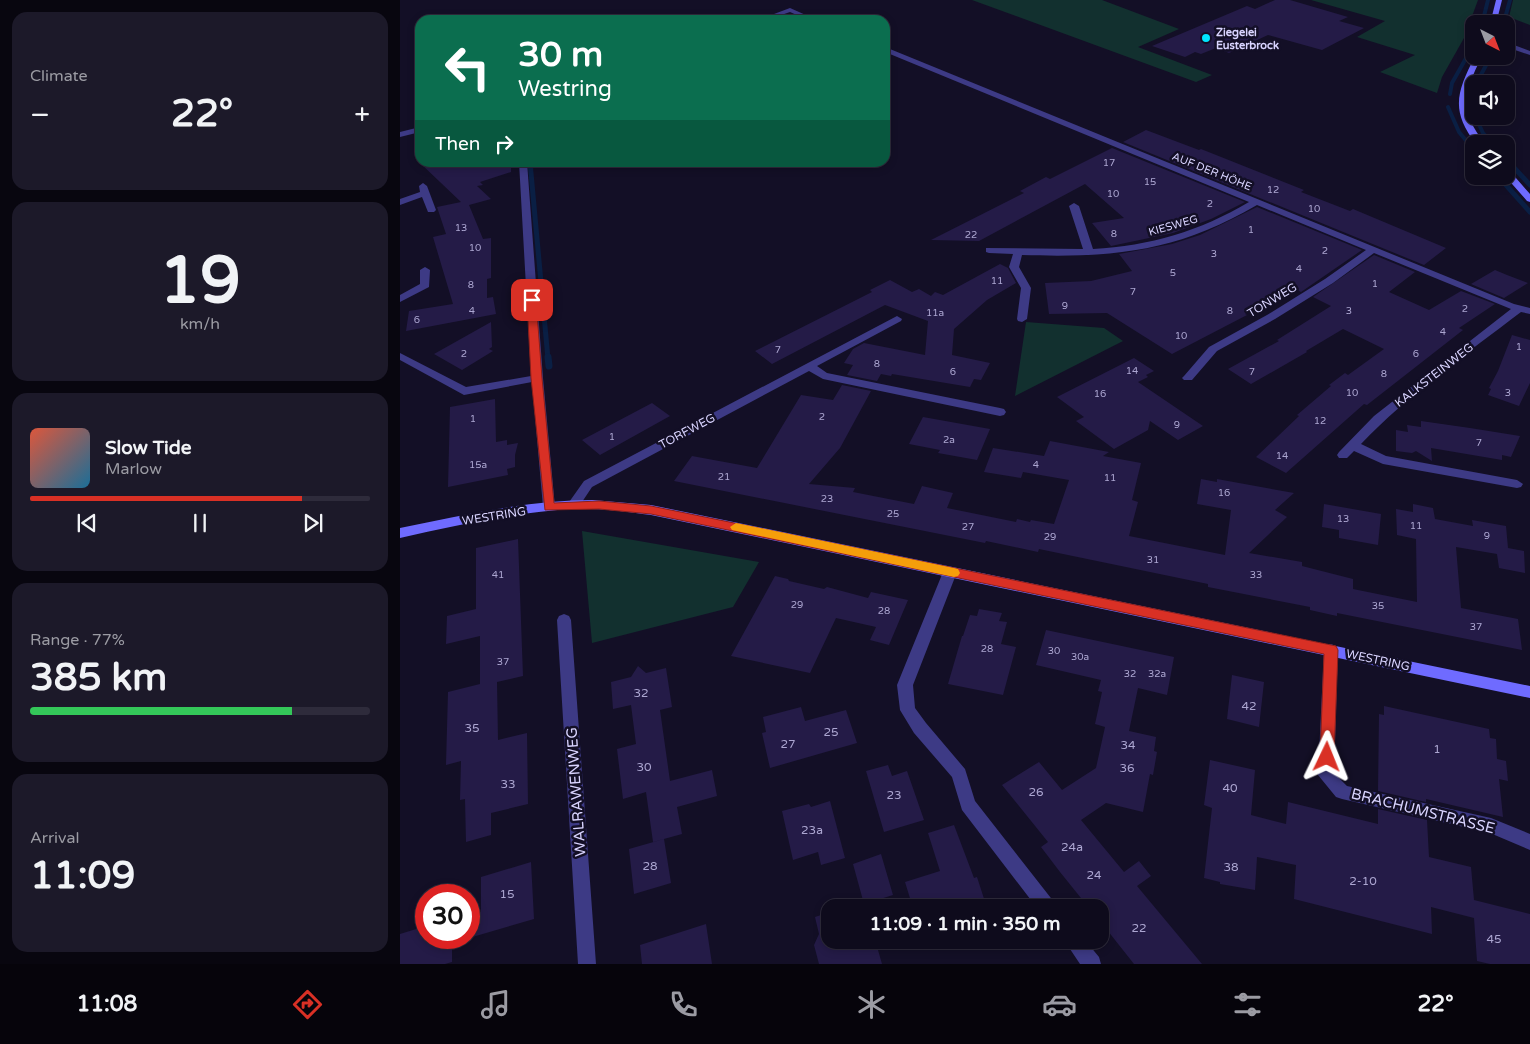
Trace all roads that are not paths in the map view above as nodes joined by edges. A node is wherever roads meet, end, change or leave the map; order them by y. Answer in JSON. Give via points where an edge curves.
{"nodes":[{"id":1,"x":1499,"y":0,"type":"edge"},
{"id":2,"x":776,"y":15,"type":"edge"},
{"id":3,"x":802,"y":15,"type":"edge"},
{"id":4,"x":1495,"y":15,"type":"edge"},
{"id":5,"x":1515,"y":47,"type":"edge"},
{"id":6,"x":890,"y":51,"type":"edge"},
{"id":7,"x":1530,"y":53,"type":"edge"},
{"id":8,"x":1474,"y":65,"type":"edge"},
{"id":9,"x":415,"y":130,"type":"edge"},
{"id":10,"x":400,"y":135,"type":"edge"},
{"id":11,"x":1473,"y":135,"type":"edge"},
{"id":12,"x":523,"y":167,"type":"edge"},
{"id":13,"x":1515,"y":182,"type":"edge"},
{"id":14,"x":1530,"y":198,"type":"edge"},
{"id":15,"x":1257,"y":201,"type":"junction"},
{"id":16,"x":400,"y":202,"type":"edge"},
{"id":17,"x":1074,"y":206,"type":"dead end"},
{"id":18,"x":431,"y":210,"type":"dead end"},
{"id":19,"x":1374,"y":249,"type":"junction"},
{"id":20,"x":989,"y":250,"type":"dead end"},
{"id":21,"x":1018,"y":252,"type":"junction"},
{"id":22,"x":1089,"y":252,"type":"junction"},
{"id":23,"x":425,"y":270,"type":"dead end"},
{"id":24,"x":400,"y":299,"type":"edge"},
{"id":25,"x":1524,"y":310,"type":"edge"},
{"id":26,"x":897,"y":319,"type":"dead end"},
{"id":27,"x":1022,"y":319,"type":"dead end"},
{"id":28,"x":400,"y":356,"type":"edge"},
{"id":29,"x":810,"y":366,"type":"junction"},
{"id":30,"x":536,"y":378,"type":"junction"},
{"id":31,"x":1188,"y":378,"type":"dead end"},
{"id":32,"x":1000,"y":412,"type":"dead end"},
{"id":33,"x":1353,"y":445,"type":"junction"},
{"id":34,"x":1343,"y":455,"type":"dead end"},
{"id":35,"x":1517,"y":484,"type":"dead end"},
{"id":36,"x":573,"y":505,"type":"junction"},
{"id":37,"x":549,"y":507,"type":"junction"},
{"id":38,"x":400,"y":533,"type":"edge"},
{"id":39,"x":950,"y":572,"type":"junction"},
{"id":40,"x":564,"y":620,"type":"dead end"},
{"id":41,"x":1331,"y":650,"type":"junction"},
{"id":42,"x":1530,"y":692,"type":"edge"},
{"id":43,"x":1530,"y":842,"type":"edge"},
{"id":44,"x":1041,"y":899,"type":"edge"},
{"id":45,"x":1080,"y":949,"type":"edge"},
{"id":46,"x":582,"y":963,"type":"edge"},
{"id":47,"x":1092,"y":964,"type":"edge"}],
"edges":[{"from":1,"to":4,"type":"main road"},
{"from":2,"to":3,"type":"street","via":[[790,10]]},
{"from":5,"to":7,"type":"street"},
{"from":6,"to":15,"type":"street","name":"AUF DER HÖHE"},
{"from":8,"to":11,"type":"main road","via":[[1464,84],[1461,101]]},
{"from":9,"to":10,"type":"street"},
{"from":12,"to":30,"type":"street"},
{"from":13,"to":14,"type":"main road"},
{"from":15,"to":19,"type":"street","name":"AUF DER HÖHE"},
{"from":15,"to":22,"type":"street","name":"KIESWEG","via":[[1214,225],[1186,236],[1149,245]]},
{"from":16,"to":18,"type":"street","via":[[424,190]]},
{"from":17,"to":22,"type":"street"},
{"from":19,"to":25,"type":"street","name":"AUF DER HÖHE"},
{"from":19,"to":31,"type":"street","name":"TONWEG","via":[[1288,306],[1212,349]]},
{"from":20,"to":21,"type":"street","name":"KIESWEG"},
{"from":21,"to":22,"type":"street","name":"KIESWEG"},
{"from":21,"to":27,"type":"street","via":[[1014,267],[1026,288]]},
{"from":23,"to":24,"type":"street","via":[[425,285]]},
{"from":25,"to":33,"type":"street","name":"KALKSTEINWEG","via":[[1428,378],[1378,419]]},
{"from":26,"to":29,"type":"street","name":"TORFWEG"},
{"from":28,"to":30,"type":"street","via":[[464,391]]},
{"from":29,"to":32,"type":"street","via":[[823,376]]},
{"from":29,"to":36,"type":"street","name":"TORFWEG","via":[[588,484]]},
{"from":30,"to":37,"type":"street"},
{"from":33,"to":34,"type":"street","name":"KALKSTEINWEG"},
{"from":33,"to":35,"type":"street","via":[[1383,460]]},
{"from":36,"to":37,"type":"main road","name":"WESTRING"},
{"from":36,"to":39,"type":"main road","name":"WESTRING","via":[[651,510]]},
{"from":37,"to":38,"type":"main road","name":"WESTRING"},
{"from":39,"to":41,"type":"main road","name":"WESTRING"},
{"from":39,"to":44,"type":"street","via":[[906,685],[908,710],[959,774],[968,805]]},
{"from":40,"to":46,"type":"street","name":"WALRAWENWEG"},
{"from":41,"to":42,"type":"main road","name":"WESTRING"},
{"from":41,"to":43,"type":"street","name":"BRACHUMSTRASSE","via":[[1326,775],[1342,792],[1491,826]]},
{"from":45,"to":47,"type":"street"}]}
